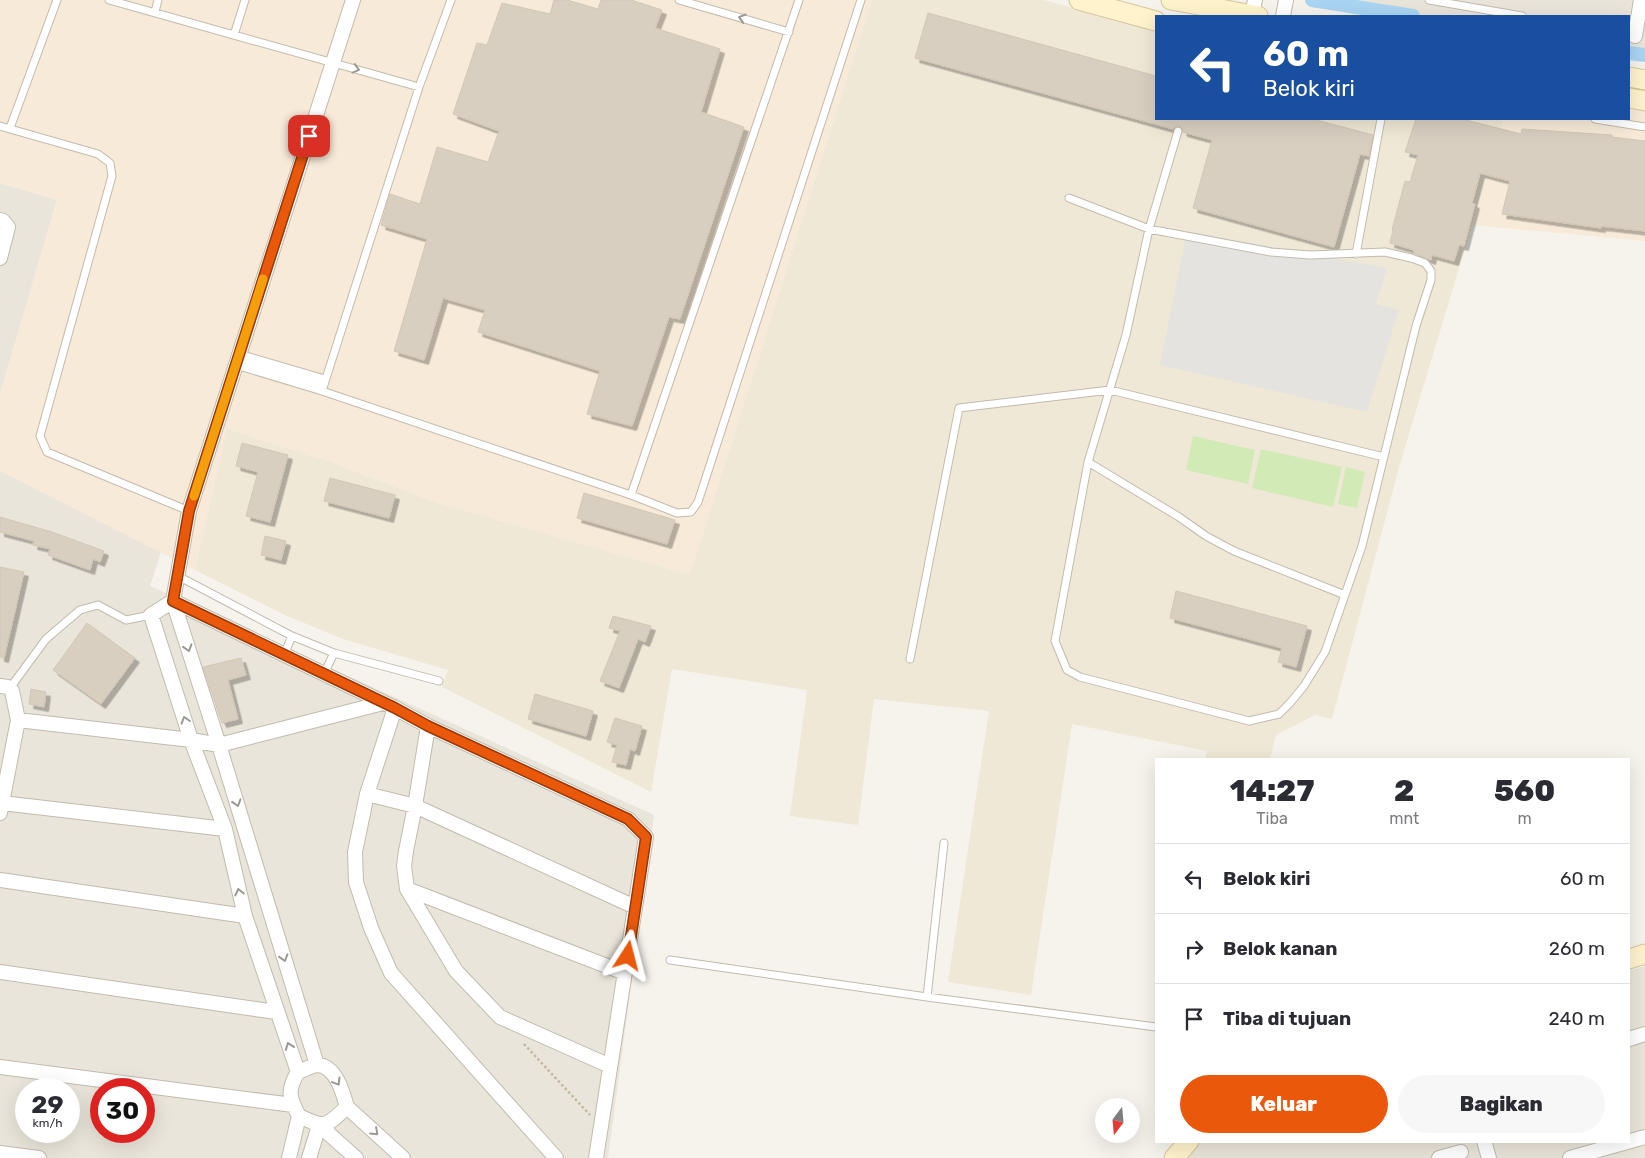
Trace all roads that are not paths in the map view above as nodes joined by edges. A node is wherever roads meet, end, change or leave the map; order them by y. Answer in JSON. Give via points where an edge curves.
{"nodes":[{"id":1,"x":57,"y":0,"type":"edge"},
{"id":2,"x":109,"y":0,"type":"edge"},
{"id":3,"x":158,"y":0,"type":"edge"},
{"id":4,"x":245,"y":0,"type":"edge"},
{"id":5,"x":352,"y":0,"type":"edge"},
{"id":6,"x":451,"y":0,"type":"edge"},
{"id":7,"x":679,"y":0,"type":"edge"},
{"id":8,"x":799,"y":0,"type":"edge"},
{"id":9,"x":861,"y":0,"type":"edge"},
{"id":10,"x":1079,"y":0,"type":"edge"},
{"id":11,"x":1171,"y":0,"type":"edge"},
{"id":12,"x":1429,"y":0,"type":"edge"},
{"id":13,"x":1641,"y":0,"type":"edge"},
{"id":14,"x":1286,"y":1,"type":"edge"},
{"id":15,"x":1255,"y":8,"type":"edge"},
{"id":16,"x":1477,"y":8,"type":"junction"},
{"id":17,"x":155,"y":12,"type":"junction"},
{"id":18,"x":1284,"y":15,"type":"edge"},
{"id":19,"x":1476,"y":15,"type":"edge"},
{"id":20,"x":1516,"y":15,"type":"edge"},
{"id":21,"x":1155,"y":21,"type":"edge"},
{"id":22,"x":789,"y":32,"type":"junction"},
{"id":23,"x":234,"y":35,"type":"junction"},
{"id":24,"x":1634,"y":38,"type":"edge"},
{"id":25,"x":333,"y":64,"type":"junction"},
{"id":26,"x":1630,"y":77,"type":"edge"},
{"id":27,"x":1645,"y":80,"type":"edge"},
{"id":28,"x":419,"y":87,"type":"junction"},
{"id":29,"x":1630,"y":98,"type":"edge"},
{"id":30,"x":1645,"y":101,"type":"edge"},
{"id":31,"x":1381,"y":120,"type":"edge"},
{"id":32,"x":1601,"y":120,"type":"edge"},
{"id":33,"x":0,"y":126,"type":"edge"},
{"id":34,"x":1645,"y":127,"type":"edge"},
{"id":35,"x":10,"y":128,"type":"junction"},
{"id":36,"x":1178,"y":131,"type":"dead end"},
{"id":37,"x":1069,"y":198,"type":"dead end"},
{"id":38,"x":0,"y":220,"type":"edge"},
{"id":39,"x":1149,"y":229,"type":"junction"},
{"id":40,"x":0,"y":254,"type":"edge"},
{"id":41,"x":1356,"y":254,"type":"junction"},
{"id":42,"x":237,"y":360,"type":"junction"},
{"id":43,"x":324,"y":385,"type":"junction"},
{"id":44,"x":1110,"y":390,"type":"junction"},
{"id":45,"x":1384,"y":456,"type":"junction"},
{"id":46,"x":1088,"y":462,"type":"junction"},
{"id":47,"x":631,"y":495,"type":"junction"},
{"id":48,"x":189,"y":511,"type":"junction"},
{"id":49,"x":178,"y":576,"type":"junction"},
{"id":50,"x":1345,"y":596,"type":"junction"},
{"id":51,"x":173,"y":601,"type":"junction"},
{"id":52,"x":151,"y":615,"type":"junction"},
{"id":53,"x":292,"y":636,"type":"junction"},
{"id":54,"x":334,"y":653,"type":"junction"},
{"id":55,"x":284,"y":655,"type":"junction"},
{"id":56,"x":910,"y":659,"type":"dead end"},
{"id":57,"x":324,"y":674,"type":"junction"},
{"id":58,"x":439,"y":680,"type":"dead end"},
{"id":59,"x":5,"y":687,"type":"edge"},
{"id":60,"x":389,"y":705,"type":"junction"},
{"id":61,"x":18,"y":720,"type":"junction"},
{"id":62,"x":428,"y":726,"type":"junction"},
{"id":63,"x":191,"y":740,"type":"junction"},
{"id":64,"x":219,"y":746,"type":"junction"},
{"id":65,"x":367,"y":794,"type":"junction"},
{"id":66,"x":415,"y":806,"type":"junction"},
{"id":67,"x":1,"y":808,"type":"edge"},
{"id":68,"x":225,"y":829,"type":"junction"},
{"id":69,"x":944,"y":843,"type":"dead end"},
{"id":70,"x":0,"y":880,"type":"edge"},
{"id":71,"x":407,"y":889,"type":"junction"},
{"id":72,"x":635,"y":907,"type":"junction"},
{"id":73,"x":245,"y":916,"type":"junction"},
{"id":74,"x":1645,"y":954,"type":"edge"},
{"id":75,"x":1630,"y":959,"type":"edge"},
{"id":76,"x":670,"y":960,"type":"dead end"},
{"id":77,"x":0,"y":972,"type":"edge"},
{"id":78,"x":625,"y":973,"type":"junction"},
{"id":79,"x":926,"y":998,"type":"junction"},
{"id":80,"x":276,"y":1012,"type":"junction"},
{"id":81,"x":1155,"y":1027,"type":"edge"},
{"id":82,"x":1645,"y":1034,"type":"edge"},
{"id":83,"x":1630,"y":1039,"type":"edge"},
{"id":84,"x":317,"y":1065,"type":"junction"},
{"id":85,"x":610,"y":1066,"type":"junction"},
{"id":86,"x":0,"y":1067,"type":"edge"},
{"id":87,"x":298,"y":1072,"type":"junction"},
{"id":88,"x":347,"y":1106,"type":"junction"},
{"id":89,"x":296,"y":1110,"type":"junction"},
{"id":90,"x":322,"y":1125,"type":"junction"},
{"id":91,"x":1645,"y":1137,"type":"edge"},
{"id":92,"x":1630,"y":1141,"type":"edge"},
{"id":93,"x":1187,"y":1143,"type":"edge"},
{"id":94,"x":1485,"y":1143,"type":"edge"},
{"id":95,"x":1624,"y":1143,"type":"edge"},
{"id":96,"x":1461,"y":1150,"type":"edge"},
{"id":97,"x":0,"y":1153,"type":"edge"},
{"id":98,"x":39,"y":1158,"type":"edge"},
{"id":99,"x":289,"y":1158,"type":"edge"},
{"id":100,"x":309,"y":1158,"type":"edge"},
{"id":101,"x":356,"y":1158,"type":"edge"},
{"id":102,"x":403,"y":1158,"type":"edge"},
{"id":103,"x":556,"y":1158,"type":"edge"},
{"id":104,"x":596,"y":1158,"type":"edge"},
{"id":105,"x":1174,"y":1158,"type":"edge"},
{"id":106,"x":1440,"y":1158,"type":"edge"},
{"id":107,"x":1489,"y":1158,"type":"edge"},
{"id":108,"x":1570,"y":1158,"type":"edge"}],
"edges":[{"from":1,"to":35,"type":"lane"},
{"from":2,"to":17,"type":"lane"},
{"from":3,"to":17,"type":"lane"},
{"from":4,"to":23,"type":"lane"},
{"from":5,"to":25,"type":"street"},
{"from":6,"to":28,"type":"lane"},
{"from":22,"to":7,"type":"lane","one_way":true},
{"from":8,"to":22,"type":"lane"},
{"from":9,"to":47,"type":"lane","via":[[698,502],[691,512],[677,513]]},
{"from":10,"to":21,"type":"main road"},
{"from":11,"to":15,"type":"main road"},
{"from":12,"to":16,"type":"lane"},
{"from":13,"to":24,"type":"street"},
{"from":14,"to":18,"type":"street"},
{"from":16,"to":19,"type":"lane"},
{"from":16,"to":20,"type":"lane"},
{"from":17,"to":23,"type":"lane"},
{"from":22,"to":47,"type":"lane"},
{"from":23,"to":25,"type":"lane"},
{"from":25,"to":28,"type":"lane","one_way":true},
{"from":25,"to":42,"type":"street"},
{"from":26,"to":27,"type":"main road"},
{"from":28,"to":43,"type":"lane"},
{"from":29,"to":30,"type":"main road"},
{"from":31,"to":41,"type":"lane"},
{"from":32,"to":34,"type":"lane"},
{"from":33,"to":35,"type":"lane"},
{"from":35,"to":48,"type":"lane","via":[[98,154],[110,163],[112,176],[40,436],[47,452]]},
{"from":36,"to":39,"type":"lane"},
{"from":37,"to":39,"type":"lane"},
{"from":38,"to":40,"type":"street","via":[[8,227]]},
{"from":39,"to":41,"type":"lane","via":[[1271,252]]},
{"from":39,"to":44,"type":"lane","via":[[1126,335]]},
{"from":41,"to":45,"type":"lane","via":[[1385,252],[1425,263],[1431,271]]},
{"from":42,"to":43,"type":"lane"},
{"from":42,"to":43,"type":"lane"},
{"from":42,"to":48,"type":"street"},
{"from":43,"to":47,"type":"lane"},
{"from":44,"to":45,"type":"lane"},
{"from":44,"to":46,"type":"lane"},
{"from":44,"to":56,"type":"lane","via":[[959,408]]},
{"from":45,"to":50,"type":"lane","via":[[1362,546]]},
{"from":46,"to":50,"type":"lane","via":[[1234,551]]},
{"from":46,"to":50,"type":"lane","via":[[1055,641],[1067,670],[1080,677],[1249,720],[1279,714],[1304,686],[1325,652]]},
{"from":48,"to":49,"type":"street"},
{"from":49,"to":51,"type":"street"},
{"from":49,"to":53,"type":"lane"},
{"from":51,"to":52,"type":"street"},
{"from":51,"to":55,"type":"street"},
{"from":51,"to":64,"type":"street","one_way":true},
{"from":52,"to":59,"type":"lane","via":[[126,620],[98,605],[80,610],[46,639]]},
{"from":63,"to":52,"type":"street","one_way":true},
{"from":53,"to":54,"type":"lane"},
{"from":53,"to":55,"type":"lane"},
{"from":54,"to":57,"type":"lane"},
{"from":54,"to":58,"type":"lane"},
{"from":55,"to":57,"type":"street"},
{"from":57,"to":60,"type":"street"},
{"from":59,"to":61,"type":"street","via":[[14,698]]},
{"from":60,"to":62,"type":"street"},
{"from":60,"to":64,"type":"street"},
{"from":60,"to":65,"type":"street"},
{"from":61,"to":63,"type":"street"},
{"from":61,"to":67,"type":"street"},
{"from":62,"to":66,"type":"street"},
{"from":62,"to":72,"type":"street","via":[[628,819],[646,837]]},
{"from":63,"to":64,"type":"street"},
{"from":63,"to":68,"type":"street"},
{"from":64,"to":84,"type":"street","one_way":true},
{"from":65,"to":66,"type":"street"},
{"from":65,"to":103,"type":"street","via":[[355,852],[356,882],[391,974]]},
{"from":66,"to":71,"type":"street","via":[[404,866]]},
{"from":66,"to":72,"type":"street"},
{"from":67,"to":68,"type":"street"},
{"from":73,"to":68,"type":"street","one_way":true},
{"from":69,"to":79,"type":"lane"},
{"from":70,"to":73,"type":"street"},
{"from":71,"to":78,"type":"street"},
{"from":71,"to":85,"type":"street","via":[[456,971],[500,1017]]},
{"from":72,"to":78,"type":"street"},
{"from":73,"to":80,"type":"street"},
{"from":74,"to":75,"type":"main road"},
{"from":76,"to":79,"type":"lane"},
{"from":77,"to":80,"type":"street"},
{"from":78,"to":85,"type":"street"},
{"from":79,"to":81,"type":"lane"},
{"from":87,"to":80,"type":"street","one_way":true},
{"from":82,"to":83,"type":"street"},
{"from":84,"to":87,"type":"street"},
{"from":84,"to":88,"type":"street","one_way":true,"via":[[328,1068],[337,1080]]},
{"from":85,"to":104,"type":"street"},
{"from":86,"to":89,"type":"street"},
{"from":87,"to":89,"type":"street","via":[[291,1083],[290,1094]]},
{"from":88,"to":90,"type":"street","via":[[333,1120]]},
{"from":88,"to":102,"type":"street","one_way":true},
{"from":89,"to":90,"type":"street"},
{"from":89,"to":99,"type":"street"},
{"from":90,"to":100,"type":"street"},
{"from":90,"to":101,"type":"street"},
{"from":91,"to":92,"type":"street"},
{"from":93,"to":105,"type":"main road"},
{"from":94,"to":107,"type":"street"},
{"from":95,"to":108,"type":"street"},
{"from":96,"to":106,"type":"street"},
{"from":97,"to":98,"type":"street"}]}
